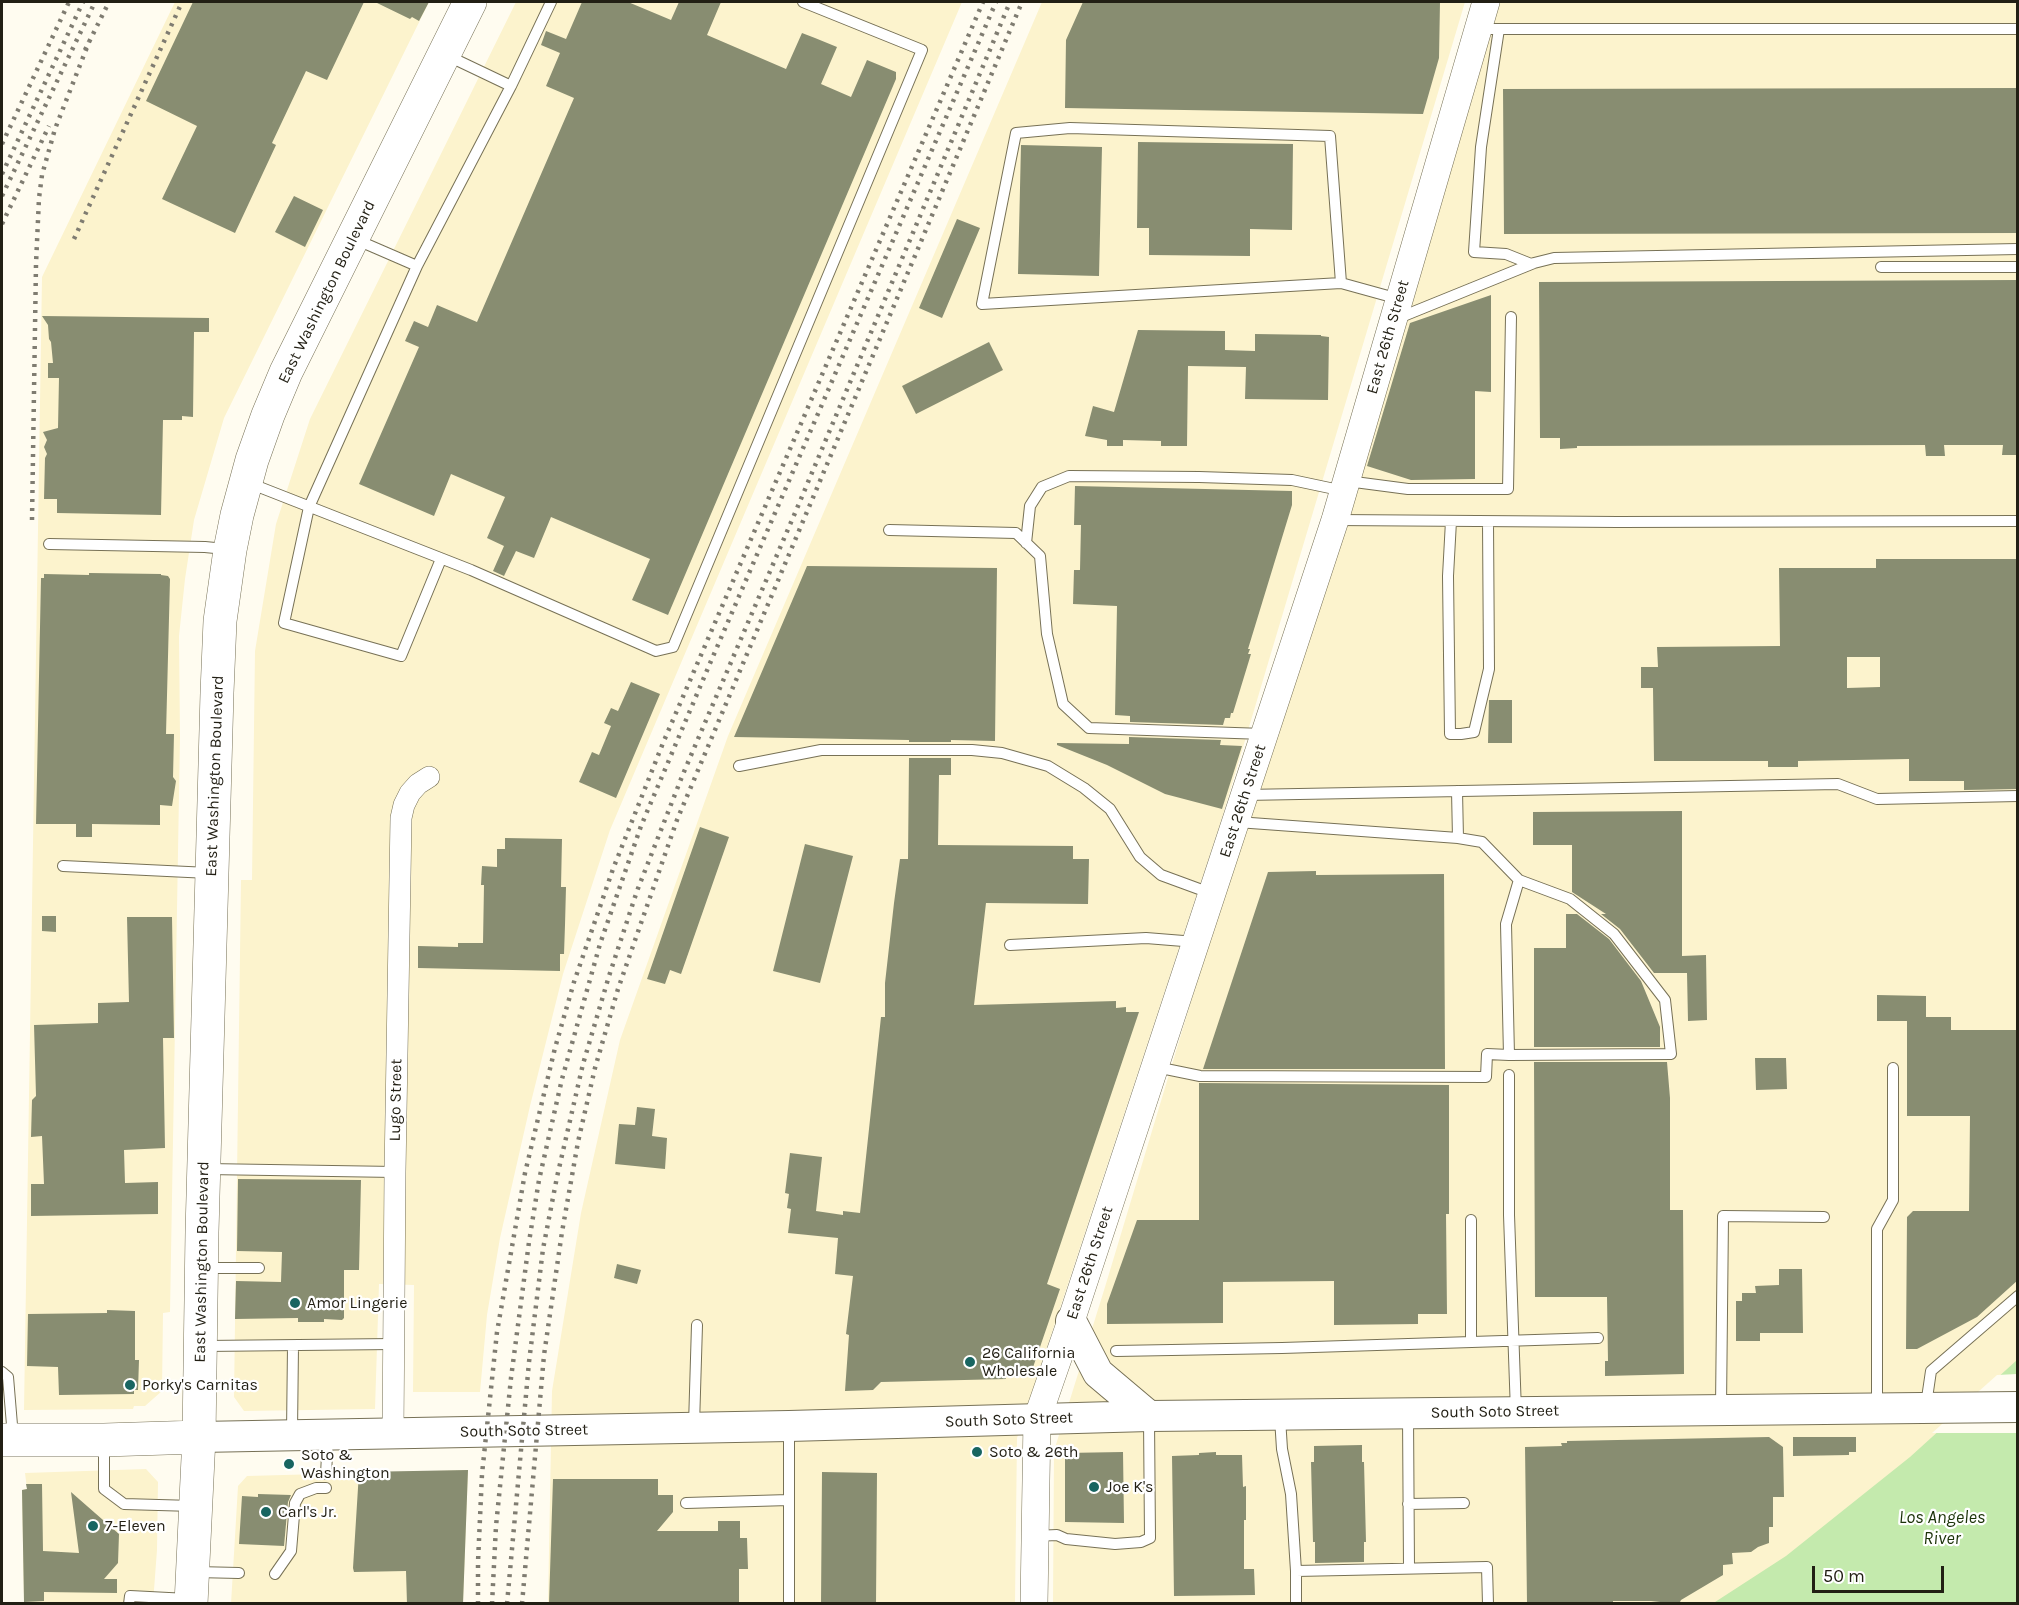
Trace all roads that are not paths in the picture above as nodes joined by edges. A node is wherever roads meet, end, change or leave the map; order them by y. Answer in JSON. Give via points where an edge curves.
{"nodes":[{"id":1,"x":470,"y":2,"type":"edge"},
{"id":2,"x":551,"y":2,"type":"edge"},
{"id":3,"x":802,"y":2,"type":"edge"},
{"id":4,"x":1486,"y":2,"type":"edge"},
{"id":5,"x":1489,"y":29,"type":"junction"},
{"id":6,"x":2018,"y":29,"type":"edge"},
{"id":7,"x":444,"y":54,"type":"junction"},
{"id":8,"x":511,"y":86,"type":"junction"},
{"id":9,"x":353,"y":238,"type":"junction"},
{"id":10,"x":2018,"y":249,"type":"edge"},
{"id":11,"x":1531,"y":264,"type":"junction"},
{"id":12,"x":417,"y":266,"type":"junction"},
{"id":13,"x":1881,"y":267,"type":"dead end"},
{"id":14,"x":2018,"y":267,"type":"edge"},
{"id":15,"x":1341,"y":283,"type":"junction"},
{"id":16,"x":1396,"y":310,"type":"junction"},
{"id":17,"x":1511,"y":317,"type":"dead end"},
{"id":18,"x":246,"y":482,"type":"junction"},
{"id":19,"x":1345,"y":486,"type":"junction"},
{"id":20,"x":309,"y":507,"type":"junction"},
{"id":21,"x":1335,"y":520,"type":"junction"},
{"id":22,"x":1451,"y":521,"type":"junction"},
{"id":23,"x":2018,"y":521,"type":"edge"},
{"id":24,"x":1488,"y":522,"type":"junction"},
{"id":25,"x":889,"y":530,"type":"dead end"},
{"id":26,"x":1026,"y":543,"type":"junction"},
{"id":27,"x":49,"y":544,"type":"dead end"},
{"id":28,"x":230,"y":550,"type":"junction"},
{"id":29,"x":441,"y":559,"type":"junction"},
{"id":30,"x":1265,"y":734,"type":"junction"},
{"id":31,"x":739,"y":766,"type":"dead end"},
{"id":32,"x":429,"y":777,"type":"dead end"},
{"id":33,"x":1457,"y":791,"type":"junction"},
{"id":34,"x":1245,"y":795,"type":"junction"},
{"id":35,"x":2018,"y":796,"type":"edge"},
{"id":36,"x":1236,"y":822,"type":"junction"},
{"id":37,"x":1458,"y":838,"type":"junction"},
{"id":38,"x":63,"y":867,"type":"dead end"},
{"id":39,"x":212,"y":873,"type":"junction"},
{"id":40,"x":1519,"y":880,"type":"junction"},
{"id":41,"x":1212,"y":894,"type":"junction"},
{"id":42,"x":1196,"y":942,"type":"junction"},
{"id":43,"x":1010,"y":945,"type":"dead end"},
{"id":44,"x":1509,"y":1055,"type":"junction"},
{"id":45,"x":1155,"y":1067,"type":"junction"},
{"id":46,"x":1893,"y":1068,"type":"dead end"},
{"id":47,"x":1509,"y":1075,"type":"dead end"},
{"id":48,"x":204,"y":1169,"type":"junction"},
{"id":49,"x":395,"y":1172,"type":"junction"},
{"id":50,"x":1824,"y":1217,"type":"dead end"},
{"id":51,"x":1471,"y":1220,"type":"dead end"},
{"id":52,"x":202,"y":1268,"type":"junction"},
{"id":53,"x":259,"y":1268,"type":"dead end"},
{"id":54,"x":2018,"y":1296,"type":"edge"},
{"id":55,"x":1071,"y":1321,"type":"junction"},
{"id":56,"x":697,"y":1325,"type":"dead end"},
{"id":57,"x":1598,"y":1338,"type":"dead end"},
{"id":58,"x":1514,"y":1341,"type":"junction"},
{"id":59,"x":1471,"y":1342,"type":"junction"},
{"id":60,"x":393,"y":1344,"type":"junction"},
{"id":61,"x":201,"y":1346,"type":"junction"},
{"id":62,"x":293,"y":1346,"type":"junction"},
{"id":63,"x":1116,"y":1351,"type":"dead end"},
{"id":64,"x":2,"y":1372,"type":"edge"},
{"id":65,"x":2018,"y":1407,"type":"edge"},
{"id":66,"x":1877,"y":1408,"type":"junction"},
{"id":67,"x":1925,"y":1408,"type":"junction"},
{"id":68,"x":1720,"y":1410,"type":"junction"},
{"id":69,"x":1516,"y":1412,"type":"junction"},
{"id":70,"x":1408,"y":1413,"type":"junction"},
{"id":71,"x":1280,"y":1415,"type":"junction"},
{"id":72,"x":1149,"y":1416,"type":"junction"},
{"id":73,"x":1037,"y":1419,"type":"junction"},
{"id":74,"x":789,"y":1426,"type":"junction"},
{"id":75,"x":694,"y":1428,"type":"junction"},
{"id":76,"x":393,"y":1433,"type":"junction"},
{"id":77,"x":292,"y":1436,"type":"junction"},
{"id":78,"x":328,"y":1436,"type":"junction"},
{"id":79,"x":199,"y":1437,"type":"junction"},
{"id":80,"x":7,"y":1440,"type":"edge"},
{"id":81,"x":104,"y":1440,"type":"junction"},
{"id":82,"x":326,"y":1474,"type":"dead end"},
{"id":83,"x":326,"y":1488,"type":"dead end"},
{"id":84,"x":789,"y":1500,"type":"junction"},
{"id":85,"x":686,"y":1503,"type":"dead end"},
{"id":86,"x":1464,"y":1503,"type":"dead end"},
{"id":87,"x":1408,"y":1504,"type":"junction"},
{"id":88,"x":196,"y":1506,"type":"junction"},
{"id":89,"x":1035,"y":1536,"type":"junction"},
{"id":90,"x":1409,"y":1568,"type":"junction"},
{"id":91,"x":1296,"y":1571,"type":"junction"},
{"id":92,"x":238,"y":1573,"type":"dead end"},
{"id":93,"x":275,"y":1574,"type":"dead end"},
{"id":94,"x":192,"y":1592,"type":"edge"},
{"id":95,"x":129,"y":1604,"type":"edge"},
{"id":96,"x":789,"y":1604,"type":"edge"},
{"id":97,"x":1034,"y":1604,"type":"edge"},
{"id":98,"x":1296,"y":1604,"type":"edge"},
{"id":99,"x":1488,"y":1604,"type":"edge"}],
"edges":[{"from":1,"to":7,"type":"main road","name":"East Washington Boulevard"},
{"from":2,"to":8,"type":"lane"},
{"from":3,"to":29,"type":"lane","via":[[922,50],[673,647],[656,651]]},
{"from":4,"to":5,"type":"street","name":"East 26th Street"},
{"from":5,"to":6,"type":"lane"},
{"from":5,"to":11,"type":"lane","via":[[1474,252],[1506,254]]},
{"from":5,"to":16,"type":"street","name":"East 26th Street"},
{"from":7,"to":8,"type":"lane"},
{"from":7,"to":9,"type":"main road","name":"East Washington Boulevard"},
{"from":8,"to":12,"type":"lane"},
{"from":9,"to":12,"type":"lane"},
{"from":9,"to":18,"type":"main road","name":"East Washington Boulevard","via":[[286,372]]},
{"from":10,"to":11,"type":"lane","via":[[1554,258]]},
{"from":11,"to":16,"type":"lane"},
{"from":12,"to":20,"type":"lane"},
{"from":13,"to":14,"type":"lane"},
{"from":15,"to":15,"type":"lane","via":[[1005,302],[982,304],[1016,133],[1070,128],[1330,136]]},
{"from":15,"to":16,"type":"lane"},
{"from":16,"to":19,"type":"street","name":"East 26th Street"},
{"from":17,"to":19,"type":"lane","via":[[1508,489]]},
{"from":18,"to":20,"type":"lane"},
{"from":18,"to":28,"type":"main road","name":"East Washington Boulevard"},
{"from":19,"to":21,"type":"street","name":"East 26th Street"},
{"from":19,"to":26,"type":"lane","via":[[1292,480],[1068,476],[1042,487],[1030,506]]},
{"from":20,"to":29,"type":"lane"},
{"from":20,"to":29,"type":"lane","via":[[284,622],[401,656]]},
{"from":21,"to":22,"type":"lane"},
{"from":21,"to":30,"type":"street","name":"East 26th Street"},
{"from":22,"to":24,"type":"lane"},
{"from":22,"to":24,"type":"lane","via":[[1450,734],[1474,732],[1489,669]]},
{"from":23,"to":24,"type":"lane"},
{"from":25,"to":26,"type":"lane","via":[[1016,533]]},
{"from":26,"to":30,"type":"lane","via":[[1040,556],[1047,634],[1063,705],[1089,728]]},
{"from":27,"to":28,"type":"lane"},
{"from":28,"to":39,"type":"main road","name":"East Washington Boulevard","via":[[220,621]]},
{"from":30,"to":34,"type":"street","name":"East 26th Street"},
{"from":31,"to":41,"type":"lane","via":[[821,750],[1002,753],[1048,766],[1084,788],[1110,809],[1140,857],[1161,875]]},
{"from":32,"to":49,"type":"street","name":"Lugo Street","via":[[410,793],[401,818]]},
{"from":33,"to":34,"type":"lane"},
{"from":33,"to":35,"type":"lane","via":[[1838,784],[1877,799]]},
{"from":33,"to":37,"type":"lane"},
{"from":34,"to":36,"type":"street","name":"East 26th Street"},
{"from":36,"to":37,"type":"lane"},
{"from":36,"to":41,"type":"street","name":"East 26th Street"},
{"from":37,"to":40,"type":"lane","via":[[1482,842]]},
{"from":38,"to":39,"type":"lane"},
{"from":39,"to":48,"type":"main road","name":"East Washington Boulevard"},
{"from":40,"to":44,"type":"lane","via":[[1506,924]]},
{"from":40,"to":44,"type":"lane","via":[[1570,899],[1614,934],[1665,1000],[1671,1054]]},
{"from":41,"to":42,"type":"street","name":"East 26th Street"},
{"from":42,"to":43,"type":"lane","via":[[1146,938]]},
{"from":42,"to":45,"type":"street","name":"East 26th Street"},
{"from":44,"to":45,"type":"lane","via":[[1487,1054],[1486,1077],[1200,1076]]},
{"from":45,"to":55,"type":"street","name":"East 26th Street"},
{"from":46,"to":66,"type":"lane","via":[[1893,1200],[1877,1229]]},
{"from":47,"to":58,"type":"lane"},
{"from":48,"to":49,"type":"lane"},
{"from":48,"to":52,"type":"main road","name":"East Washington Boulevard"},
{"from":49,"to":60,"type":"street","name":"Lugo Street"},
{"from":50,"to":68,"type":"lane","via":[[1723,1216]]},
{"from":51,"to":59,"type":"lane"},
{"from":52,"to":53,"type":"lane"},
{"from":52,"to":61,"type":"main road","name":"East Washington Boulevard"},
{"from":54,"to":67,"type":"lane","via":[[1931,1371]]},
{"from":55,"to":72,"type":"main road","via":[[1098,1374]]},
{"from":55,"to":73,"type":"street","name":"East 26th Street"},
{"from":56,"to":75,"type":"lane"},
{"from":57,"to":58,"type":"lane"},
{"from":58,"to":59,"type":"lane"},
{"from":58,"to":69,"type":"lane"},
{"from":59,"to":63,"type":"lane"},
{"from":60,"to":62,"type":"lane"},
{"from":60,"to":76,"type":"street","name":"Lugo Street"},
{"from":61,"to":62,"type":"lane"},
{"from":61,"to":79,"type":"main road","name":"East Washington Boulevard"},
{"from":62,"to":77,"type":"lane"},
{"from":64,"to":80,"type":"lane","via":[[8,1377]]},
{"from":65,"to":67,"type":"main road","name":"South Soto Street"},
{"from":66,"to":67,"type":"main road","name":"South Soto Street"},
{"from":66,"to":68,"type":"main road","name":"South Soto Street"},
{"from":68,"to":69,"type":"main road","name":"South Soto Street"},
{"from":69,"to":70,"type":"main road","name":"South Soto Street"},
{"from":70,"to":71,"type":"main road","name":"South Soto Street"},
{"from":70,"to":87,"type":"lane"},
{"from":71,"to":72,"type":"main road","name":"South Soto Street"},
{"from":71,"to":91,"type":"lane"},
{"from":72,"to":73,"type":"main road","name":"South Soto Street"},
{"from":72,"to":89,"type":"lane","via":[[1150,1538],[1115,1544],[1057,1535]]},
{"from":73,"to":74,"type":"main road","name":"South Soto Street"},
{"from":73,"to":89,"type":"street","name":"East 26th Street"},
{"from":74,"to":75,"type":"main road","name":"South Soto Street"},
{"from":74,"to":84,"type":"lane"},
{"from":75,"to":76,"type":"main road","name":"South Soto Street"},
{"from":76,"to":78,"type":"main road","name":"South Soto Street"},
{"from":77,"to":78,"type":"main road","name":"South Soto Street"},
{"from":77,"to":79,"type":"main road","name":"South Soto Street"},
{"from":78,"to":82,"type":"lane"},
{"from":79,"to":81,"type":"main road","name":"South Soto Street"},
{"from":79,"to":88,"type":"main road","name":"East Washington Boulevard"},
{"from":80,"to":81,"type":"main road","name":"South Soto Street"},
{"from":81,"to":88,"type":"lane","via":[[104,1489],[124,1504]]},
{"from":83,"to":93,"type":"lane","via":[[300,1494],[295,1503],[291,1551]]},
{"from":84,"to":85,"type":"lane"},
{"from":84,"to":96,"type":"lane"},
{"from":86,"to":87,"type":"lane"},
{"from":87,"to":90,"type":"lane"},
{"from":88,"to":94,"type":"main road","name":"East Washington Boulevard"},
{"from":89,"to":97,"type":"street","name":"East 26th Street"},
{"from":90,"to":91,"type":"lane"},
{"from":90,"to":99,"type":"lane","via":[[1487,1566]]},
{"from":91,"to":98,"type":"lane"},
{"from":92,"to":94,"type":"lane"},
{"from":94,"to":95,"type":"lane","via":[[130,1596]]}]}
